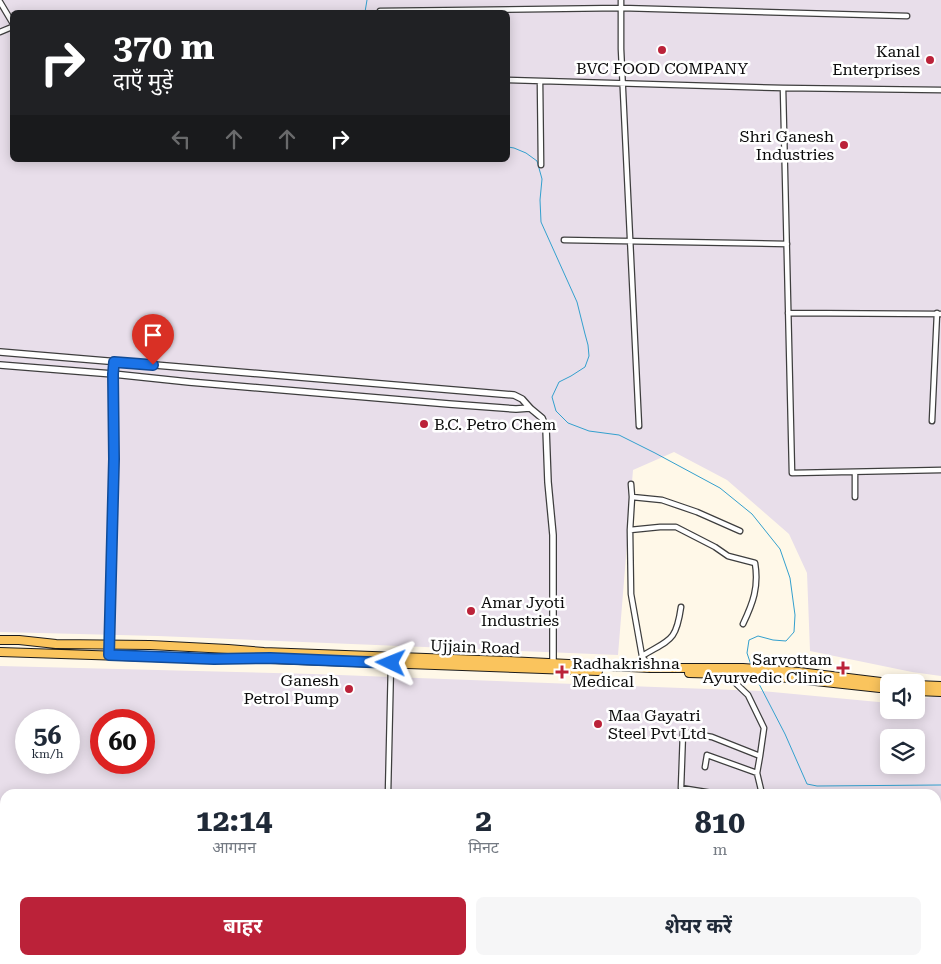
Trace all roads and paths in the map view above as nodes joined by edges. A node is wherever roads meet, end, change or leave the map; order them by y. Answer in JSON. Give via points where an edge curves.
{"nodes":[{"id":1,"x":621,"y":0,"type":"edge"},
{"id":2,"x":0,"y":2,"type":"edge"},
{"id":3,"x":621,"y":8,"type":"junction"},
{"id":4,"x":460,"y":10,"type":"edge"},
{"id":5,"x":907,"y":16,"type":"dead end"},
{"id":6,"x":10,"y":19,"type":"edge"},
{"id":7,"x":510,"y":80,"type":"edge"},
{"id":8,"x":540,"y":81,"type":"junction"},
{"id":9,"x":623,"y":83,"type":"junction"},
{"id":10,"x":783,"y":88,"type":"junction"},
{"id":11,"x":941,"y":90,"type":"edge"},
{"id":12,"x":540,"y":165,"type":"dead end"},
{"id":13,"x":564,"y":240,"type":"dead end"},
{"id":14,"x":631,"y":241,"type":"junction"},
{"id":15,"x":786,"y":244,"type":"junction"},
{"id":16,"x":788,"y":313,"type":"junction"},
{"id":17,"x":939,"y":314,"type":"edge"},
{"id":18,"x":0,"y":352,"type":"edge"},
{"id":19,"x":114,"y":362,"type":"junction"},
{"id":20,"x":0,"y":365,"type":"edge"},
{"id":21,"x":113,"y":374,"type":"junction"},
{"id":22,"x":530,"y":408,"type":"junction"},
{"id":23,"x":932,"y":421,"type":"dead end"},
{"id":24,"x":639,"y":426,"type":"dead end"},
{"id":25,"x":941,"y":470,"type":"edge"},
{"id":26,"x":855,"y":472,"type":"junction"},
{"id":27,"x":631,"y":484,"type":"dead end"},
{"id":28,"x":632,"y":497,"type":"junction"},
{"id":29,"x":855,"y":497,"type":"dead end"},
{"id":30,"x":630,"y":530,"type":"junction"},
{"id":31,"x":740,"y":531,"type":"dead end"},
{"id":32,"x":681,"y":607,"type":"dead end"},
{"id":33,"x":744,"y":624,"type":"dead end"},
{"id":34,"x":0,"y":640,"type":"edge"},
{"id":35,"x":109,"y":644,"type":"junction"},
{"id":36,"x":0,"y":652,"type":"edge"},
{"id":37,"x":109,"y":655,"type":"junction"},
{"id":38,"x":642,"y":656,"type":"junction"},
{"id":39,"x":391,"y":660,"type":"junction"},
{"id":40,"x":553,"y":667,"type":"junction"},
{"id":41,"x":650,"y":668,"type":"junction"},
{"id":42,"x":743,"y":671,"type":"junction"},
{"id":43,"x":761,"y":672,"type":"junction"},
{"id":44,"x":726,"y":674,"type":"junction"},
{"id":45,"x":880,"y":682,"type":"edge"},
{"id":46,"x":925,"y":685,"type":"edge"},
{"id":47,"x":941,"y":686,"type":"edge"},
{"id":48,"x":880,"y":688,"type":"edge"},
{"id":49,"x":925,"y":691,"type":"edge"},
{"id":50,"x":941,"y":692,"type":"edge"},
{"id":51,"x":760,"y":756,"type":"junction"},
{"id":52,"x":705,"y":767,"type":"dead end"},
{"id":53,"x":757,"y":773,"type":"junction"},
{"id":54,"x":388,"y":789,"type":"edge"},
{"id":55,"x":687,"y":789,"type":"edge"},
{"id":56,"x":761,"y":789,"type":"edge"}],
"edges":[{"from":1,"to":3,"type":"street"},
{"from":2,"to":6,"type":"street"},
{"from":3,"to":4,"type":"street"},
{"from":3,"to":5,"type":"street"},
{"from":3,"to":9,"type":"street"},
{"from":7,"to":8,"type":"street"},
{"from":8,"to":9,"type":"street"},
{"from":8,"to":12,"type":"street"},
{"from":9,"to":10,"type":"street"},
{"from":9,"to":14,"type":"street"},
{"from":10,"to":11,"type":"street"},
{"from":10,"to":15,"type":"street"},
{"from":13,"to":14,"type":"street"},
{"from":14,"to":15,"type":"street"},
{"from":14,"to":24,"type":"street"},
{"from":15,"to":16,"type":"street"},
{"from":16,"to":17,"type":"street"},
{"from":16,"to":26,"type":"street","via":[[792,473]]},
{"from":17,"to":23,"type":"street"},
{"from":18,"to":19,"type":"street"},
{"from":19,"to":21,"type":"street"},
{"from":19,"to":22,"type":"street","via":[[514,395]]},
{"from":20,"to":21,"type":"street"},
{"from":21,"to":22,"type":"street"},
{"from":21,"to":35,"type":"street"},
{"from":22,"to":40,"type":"street","via":[[542,418],[546,428],[553,536]]},
{"from":25,"to":26,"type":"street"},
{"from":26,"to":29,"type":"street"},
{"from":27,"to":28,"type":"street"},
{"from":28,"to":30,"type":"street"},
{"from":28,"to":31,"type":"street","via":[[662,500]]},
{"from":30,"to":33,"type":"street","via":[[676,527],[728,556],[756,563],[753,603]]},
{"from":30,"to":38,"type":"street","via":[[631,594]]},
{"from":32,"to":38,"type":"street","via":[[674,636]]},
{"from":34,"to":35,"type":"main road","name":"Ujjain Road"},
{"from":35,"to":37,"type":"street"},
{"from":35,"to":39,"type":"main road","name":"Ujjain Road"},
{"from":36,"to":37,"type":"main road","name":"Ujjain Road"},
{"from":37,"to":39,"type":"main road","name":"Ujjain Road"},
{"from":38,"to":41,"type":"street"},
{"from":39,"to":40,"type":"main road","name":"Ujjain Road"},
{"from":39,"to":54,"type":"street"},
{"from":40,"to":41,"type":"main road","name":"Ujjain Road"},
{"from":40,"to":44,"type":"main road","name":"Ujjain Road"},
{"from":41,"to":42,"type":"main road","name":"Ujjain Road"},
{"from":42,"to":43,"type":"main road","name":"Ujjain Road"},
{"from":42,"to":44,"type":"main road","name":"Ujjain Road"},
{"from":43,"to":45,"type":"main road","name":"Ujjain Road"},
{"from":43,"to":48,"type":"main road","name":"Ujjain Road"},
{"from":44,"to":51,"type":"street","via":[[748,695],[764,728]]},
{"from":46,"to":47,"type":"main road"},
{"from":49,"to":50,"type":"main road"},
{"from":51,"to":53,"type":"street"},
{"from":51,"to":55,"type":"street","via":[[712,738],[683,732],[681,788]]},
{"from":52,"to":53,"type":"street","via":[[707,756]]},
{"from":53,"to":56,"type":"street"}]}
